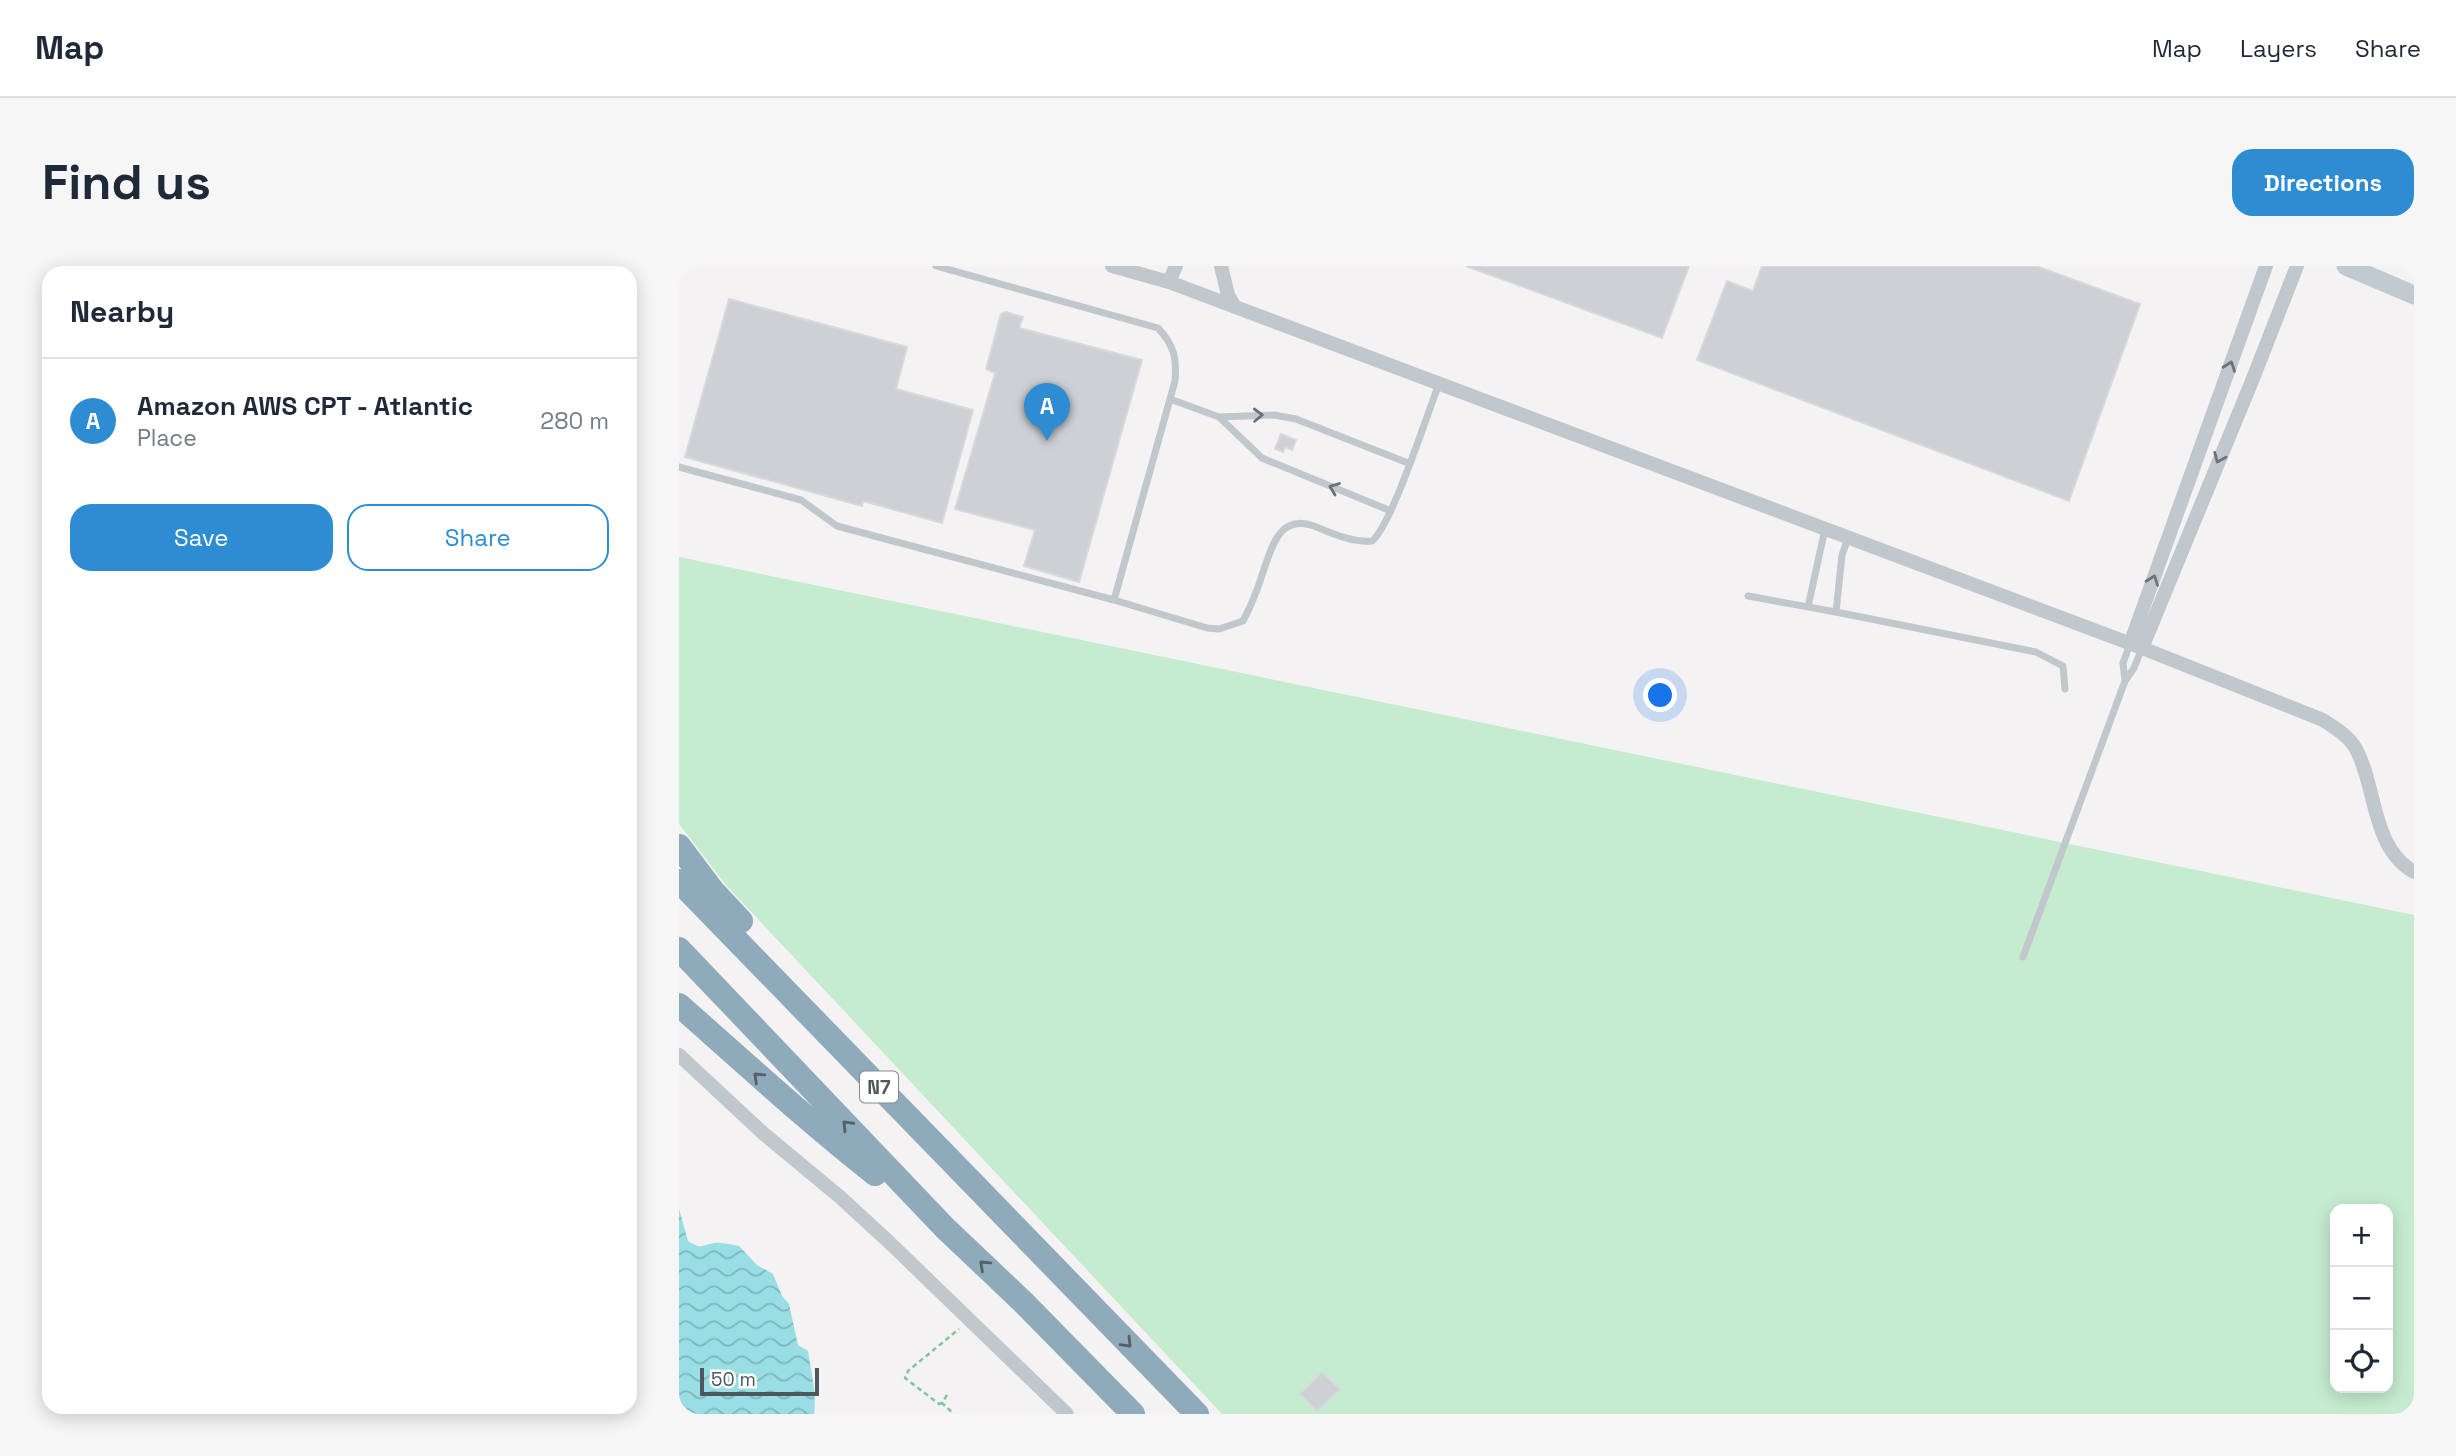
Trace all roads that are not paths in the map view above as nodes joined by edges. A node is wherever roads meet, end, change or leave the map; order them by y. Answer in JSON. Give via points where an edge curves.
{"nodes":[{"id":1,"x":936,"y":266,"type":"edge"},
{"id":2,"x":1112,"y":266,"type":"edge"},
{"id":3,"x":1175,"y":266,"type":"edge"},
{"id":4,"x":1221,"y":266,"type":"edge"},
{"id":5,"x":2266,"y":266,"type":"edge"},
{"id":6,"x":2297,"y":266,"type":"edge"},
{"id":7,"x":2346,"y":266,"type":"edge"},
{"id":8,"x":1169,"y":282,"type":"junction"},
{"id":9,"x":2414,"y":295,"type":"edge"},
{"id":10,"x":1234,"y":307,"type":"junction"},
{"id":11,"x":1439,"y":384,"type":"junction"},
{"id":12,"x":1170,"y":399,"type":"junction"},
{"id":13,"x":1219,"y":417,"type":"junction"},
{"id":14,"x":1408,"y":463,"type":"junction"},
{"id":15,"x":679,"y":467,"type":"edge"},
{"id":16,"x":1391,"y":511,"type":"junction"},
{"id":17,"x":1825,"y":529,"type":"junction"},
{"id":18,"x":1848,"y":538,"type":"junction"},
{"id":19,"x":1748,"y":596,"type":"dead end"},
{"id":20,"x":1114,"y":600,"type":"junction"},
{"id":21,"x":1808,"y":607,"type":"junction"},
{"id":22,"x":1836,"y":612,"type":"junction"},
{"id":23,"x":2136,"y":646,"type":"junction"},
{"id":24,"x":2125,"y":681,"type":"junction"},
{"id":25,"x":2065,"y":690,"type":"dead end"},
{"id":26,"x":679,"y":846,"type":"edge"},
{"id":27,"x":2414,"y":872,"type":"edge"},
{"id":28,"x":679,"y":881,"type":"edge"},
{"id":29,"x":679,"y":949,"type":"edge"},
{"id":30,"x":2023,"y":957,"type":"dead end"},
{"id":31,"x":679,"y":1005,"type":"edge"},
{"id":32,"x":679,"y":1055,"type":"edge"},
{"id":33,"x":945,"y":1228,"type":"junction"},
{"id":34,"x":1079,"y":1294,"type":"junction"},
{"id":35,"x":1067,"y":1414,"type":"edge"},
{"id":36,"x":1133,"y":1414,"type":"edge"},
{"id":37,"x":1197,"y":1414,"type":"edge"}],
"edges":[{"from":1,"to":12,"type":"lane","via":[[1158,328],[1169,340],[1177,363]]},
{"from":2,"to":8,"type":"street"},
{"from":3,"to":8,"type":"street"},
{"from":4,"to":10,"type":"street"},
{"from":23,"to":5,"type":"street","one_way":true},
{"from":6,"to":23,"type":"street","one_way":true},
{"from":7,"to":9,"type":"main road"},
{"from":8,"to":10,"type":"street"},
{"from":10,"to":11,"type":"street"},
{"from":11,"to":14,"type":"lane"},
{"from":11,"to":17,"type":"street"},
{"from":12,"to":13,"type":"lane"},
{"from":12,"to":20,"type":"lane"},
{"from":13,"to":14,"type":"lane","one_way":true,"via":[[1296,419]]},
{"from":16,"to":13,"type":"lane","one_way":true,"via":[[1262,458]]},
{"from":14,"to":16,"type":"lane"},
{"from":15,"to":20,"type":"lane","via":[[801,500],[837,526]]},
{"from":16,"to":20,"type":"lane","via":[[1372,541],[1355,541],[1305,523],[1285,528],[1273,545],[1243,621],[1231,626],[1207,628]]},
{"from":17,"to":18,"type":"street"},
{"from":17,"to":21,"type":"lane"},
{"from":18,"to":22,"type":"lane"},
{"from":18,"to":23,"type":"street"},
{"from":19,"to":21,"type":"lane"},
{"from":21,"to":22,"type":"lane"},
{"from":22,"to":25,"type":"lane","via":[[2036,652],[2063,666]]},
{"from":23,"to":24,"type":"lane","via":[[2134,668]]},
{"from":23,"to":24,"type":"lane","via":[[2123,663]]},
{"from":23,"to":27,"type":"street","via":[[2323,720],[2341,732],[2360,758],[2382,833],[2395,855]]},
{"from":24,"to":30,"type":"lane"},
{"from":26,"to":34,"type":"highway","via":[[713,891],[794,978],[1076,1272]]},
{"from":28,"to":34,"type":"highway","number":"N7"},
{"from":33,"to":29,"type":"highway","number":"N7","one_way":true},
{"from":33,"to":31,"type":"highway","one_way":true,"via":[[789,1105]]},
{"from":32,"to":35,"type":"street","via":[[840,1197]]},
{"from":36,"to":33,"type":"highway","number":"N7","one_way":true},
{"from":34,"to":37,"type":"highway","number":"N7","one_way":true}]}
